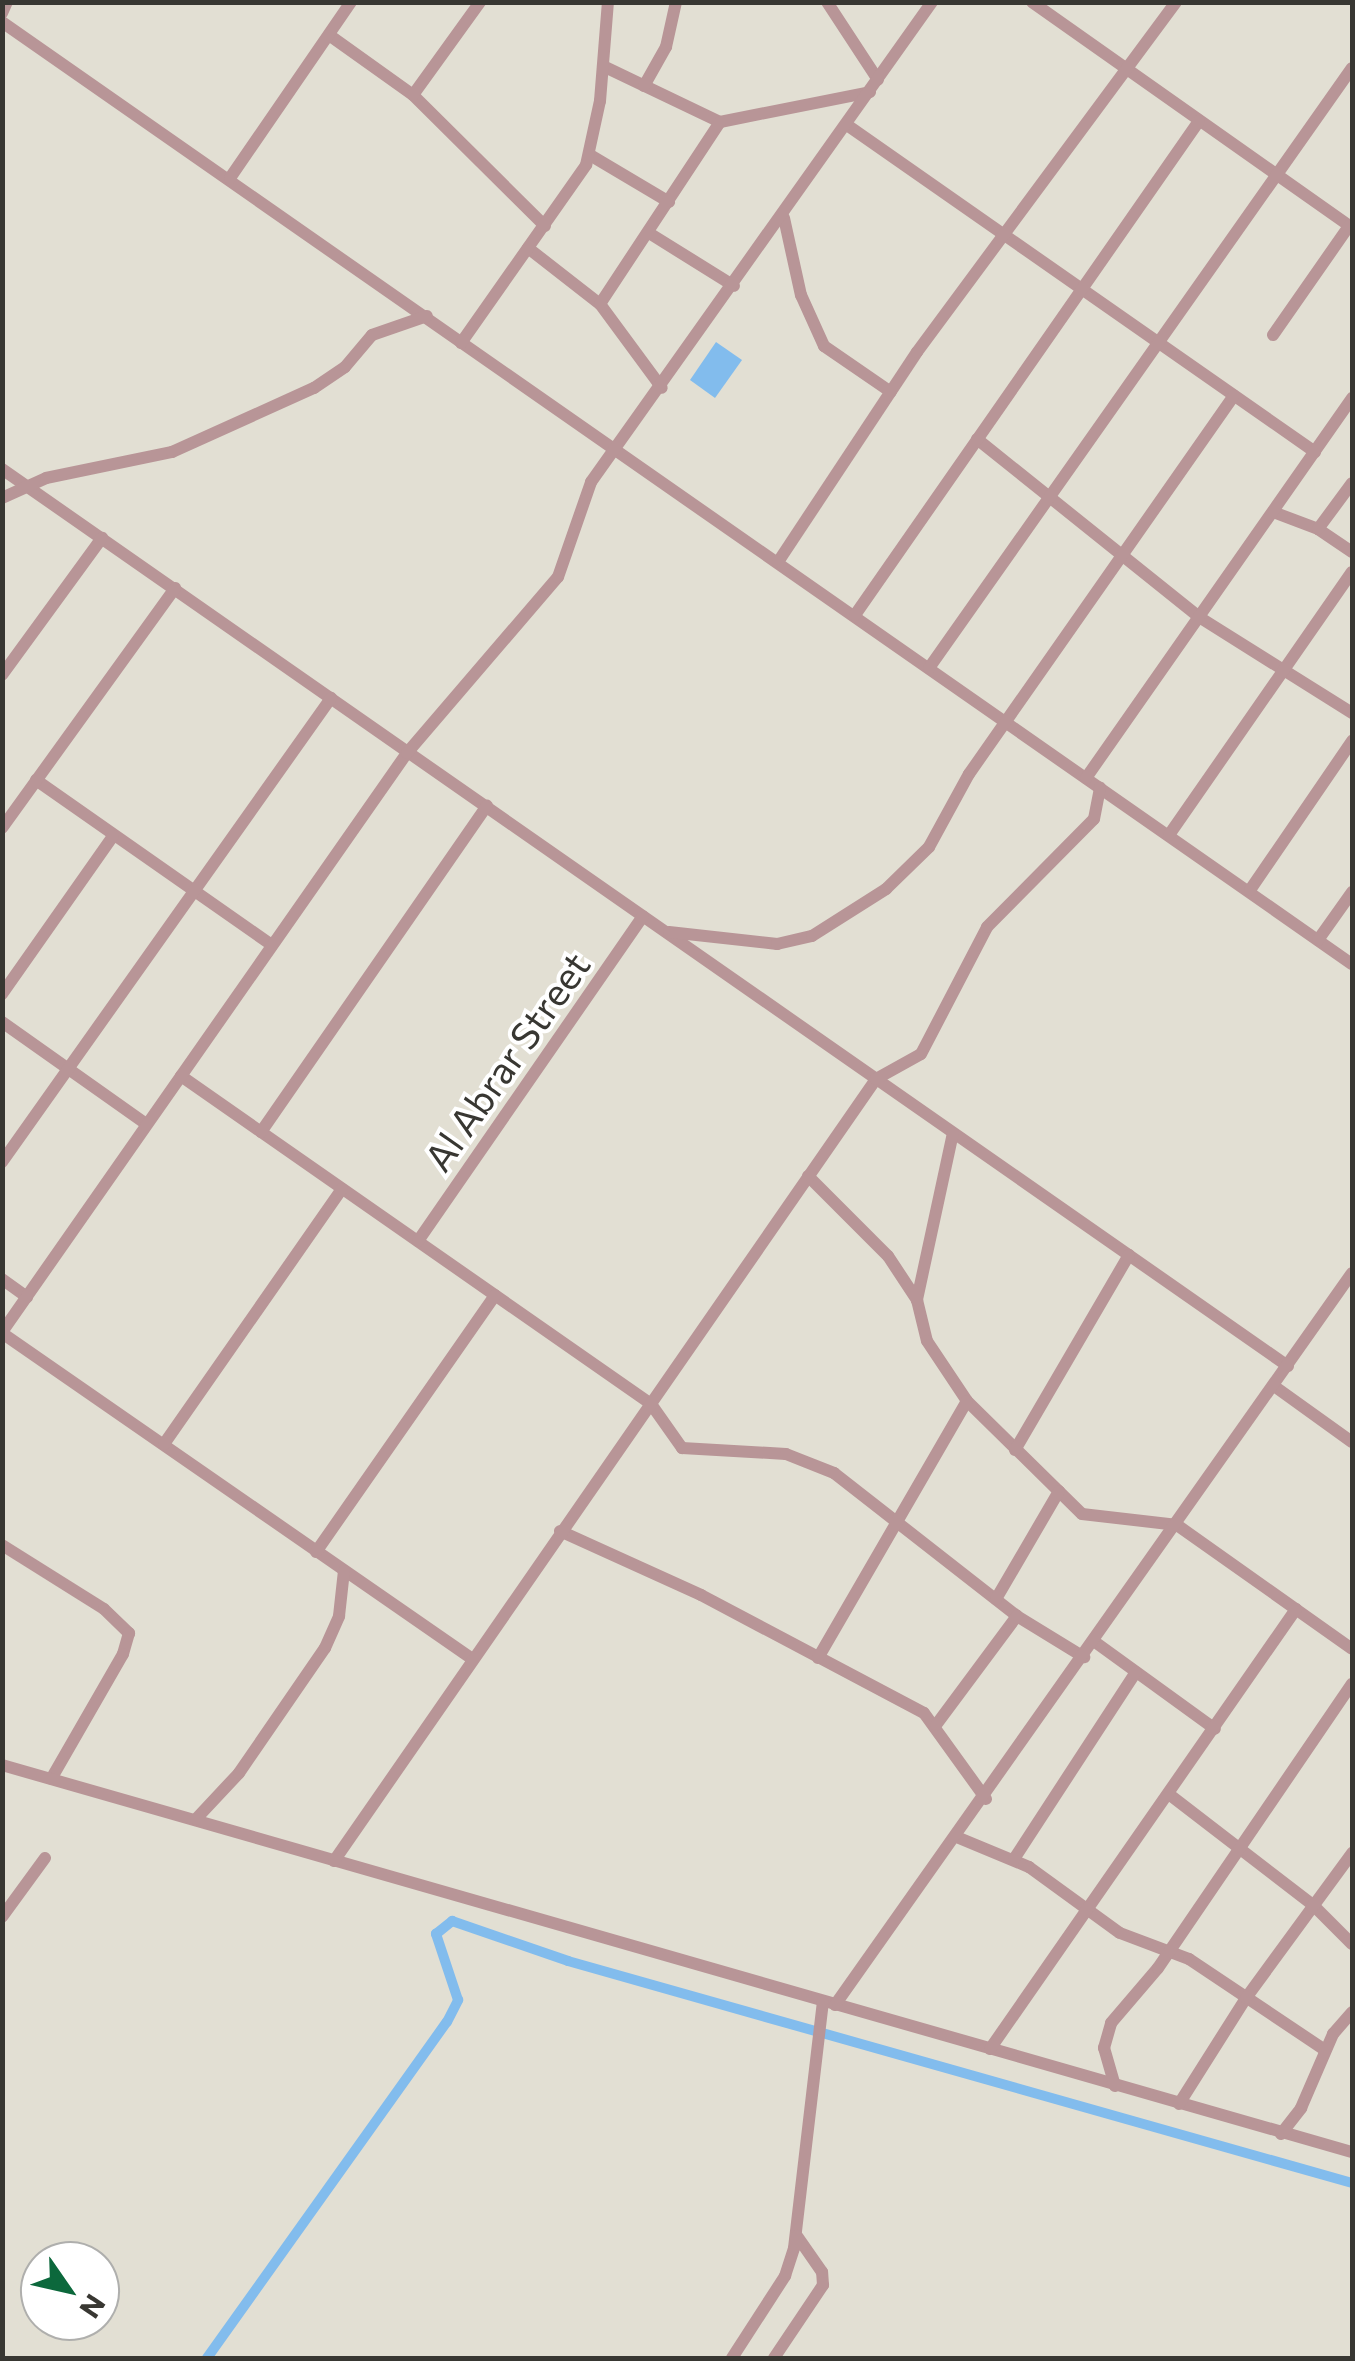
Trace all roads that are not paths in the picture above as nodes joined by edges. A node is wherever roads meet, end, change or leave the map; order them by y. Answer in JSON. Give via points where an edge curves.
{"nodes":[{"id":1,"x":7,"y":2,"type":"edge"},
{"id":2,"x":351,"y":2,"type":"edge"},
{"id":3,"x":480,"y":2,"type":"edge"},
{"id":4,"x":608,"y":2,"type":"edge"},
{"id":5,"x":677,"y":2,"type":"edge"},
{"id":6,"x":688,"y":2,"type":"edge"},
{"id":7,"x":827,"y":2,"type":"edge"},
{"id":8,"x":932,"y":2,"type":"edge"},
{"id":9,"x":1032,"y":2,"type":"edge"},
{"id":10,"x":1176,"y":2,"type":"edge"},
{"id":11,"x":2,"y":12,"type":"edge"},
{"id":12,"x":2,"y":22,"type":"edge"},
{"id":13,"x":329,"y":35,"type":"junction"},
{"id":14,"x":603,"y":66,"type":"junction"},
{"id":15,"x":1352,"y":68,"type":"edge"},
{"id":16,"x":1128,"y":71,"type":"junction"},
{"id":17,"x":644,"y":86,"type":"junction"},
{"id":18,"x":874,"y":86,"type":"junction"},
{"id":19,"x":412,"y":95,"type":"junction"},
{"id":20,"x":1199,"y":121,"type":"junction"},
{"id":21,"x":720,"y":122,"type":"junction"},
{"id":22,"x":847,"y":125,"type":"junction"},
{"id":23,"x":590,"y":155,"type":"junction"},
{"id":24,"x":230,"y":178,"type":"junction"},
{"id":25,"x":1280,"y":178,"type":"junction"},
{"id":26,"x":669,"y":202,"type":"junction"},
{"id":27,"x":784,"y":218,"type":"junction"},
{"id":28,"x":545,"y":226,"type":"junction"},
{"id":29,"x":1351,"y":227,"type":"edge"},
{"id":30,"x":649,"y":233,"type":"junction"},
{"id":31,"x":1001,"y":238,"type":"junction"},
{"id":32,"x":528,"y":248,"type":"junction"},
{"id":33,"x":734,"y":286,"type":"junction"},
{"id":34,"x":1080,"y":294,"type":"junction"},
{"id":35,"x":600,"y":304,"type":"junction"},
{"id":36,"x":426,"y":316,"type":"junction"},
{"id":37,"x":1273,"y":336,"type":"dead end"},
{"id":38,"x":461,"y":342,"type":"junction"},
{"id":39,"x":1156,"y":345,"type":"junction"},
{"id":40,"x":662,"y":388,"type":"junction"},
{"id":41,"x":891,"y":392,"type":"junction"},
{"id":42,"x":1234,"y":396,"type":"junction"},
{"id":43,"x":1352,"y":398,"type":"edge"},
{"id":44,"x":977,"y":439,"type":"junction"},
{"id":45,"x":618,"y":450,"type":"junction"},
{"id":46,"x":1314,"y":452,"type":"junction"},
{"id":47,"x":2,"y":469,"type":"edge"},
{"id":48,"x":1352,"y":483,"type":"edge"},
{"id":49,"x":26,"y":485,"type":"junction"},
{"id":50,"x":2,"y":498,"type":"edge"},
{"id":51,"x":1050,"y":499,"type":"junction"},
{"id":52,"x":1273,"y":512,"type":"junction"},
{"id":53,"x":1318,"y":529,"type":"junction"},
{"id":54,"x":102,"y":538,"type":"junction"},
{"id":55,"x":1352,"y":552,"type":"edge"},
{"id":56,"x":1119,"y":556,"type":"junction"},
{"id":57,"x":778,"y":562,"type":"junction"},
{"id":58,"x":1352,"y":572,"type":"edge"},
{"id":59,"x":175,"y":588,"type":"junction"},
{"id":60,"x":855,"y":616,"type":"junction"},
{"id":61,"x":1199,"y":617,"type":"junction"},
{"id":62,"x":929,"y":668,"type":"junction"},
{"id":63,"x":1284,"y":670,"type":"junction"},
{"id":64,"x":2,"y":675,"type":"edge"},
{"id":65,"x":331,"y":698,"type":"junction"},
{"id":66,"x":1352,"y":714,"type":"edge"},
{"id":67,"x":1004,"y":721,"type":"junction"},
{"id":68,"x":1352,"y":741,"type":"edge"},
{"id":69,"x":406,"y":753,"type":"junction"},
{"id":70,"x":1086,"y":778,"type":"junction"},
{"id":71,"x":36,"y":780,"type":"junction"},
{"id":72,"x":1100,"y":788,"type":"junction"},
{"id":73,"x":488,"y":806,"type":"junction"},
{"id":74,"x":4,"y":824,"type":"edge"},
{"id":75,"x":1169,"y":835,"type":"junction"},
{"id":76,"x":113,"y":836,"type":"junction"},
{"id":77,"x":192,"y":890,"type":"junction"},
{"id":78,"x":1250,"y":890,"type":"junction"},
{"id":79,"x":1352,"y":892,"type":"edge"},
{"id":80,"x":643,"y":916,"type":"junction"},
{"id":81,"x":662,"y":930,"type":"junction"},
{"id":82,"x":1318,"y":940,"type":"junction"},
{"id":83,"x":272,"y":945,"type":"junction"},
{"id":84,"x":1352,"y":964,"type":"edge"},
{"id":85,"x":2,"y":994,"type":"edge"},
{"id":86,"x":2,"y":1022,"type":"edge"},
{"id":87,"x":68,"y":1068,"type":"junction"},
{"id":88,"x":181,"y":1076,"type":"junction"},
{"id":89,"x":876,"y":1079,"type":"junction"},
{"id":90,"x":146,"y":1124,"type":"junction"},
{"id":91,"x":260,"y":1132,"type":"junction"},
{"id":92,"x":953,"y":1133,"type":"junction"},
{"id":93,"x":2,"y":1162,"type":"edge"},
{"id":94,"x":808,"y":1176,"type":"junction"},
{"id":95,"x":342,"y":1189,"type":"junction"},
{"id":96,"x":418,"y":1241,"type":"junction"},
{"id":97,"x":1129,"y":1255,"type":"junction"},
{"id":98,"x":1352,"y":1273,"type":"edge"},
{"id":99,"x":2,"y":1279,"type":"edge"},
{"id":100,"x":495,"y":1295,"type":"junction"},
{"id":101,"x":26,"y":1298,"type":"junction"},
{"id":102,"x":916,"y":1300,"type":"junction"},
{"id":103,"x":2,"y":1333,"type":"edge"},
{"id":104,"x":1288,"y":1366,"type":"junction"},
{"id":105,"x":1274,"y":1386,"type":"junction"},
{"id":106,"x":966,"y":1401,"type":"junction"},
{"id":107,"x":651,"y":1404,"type":"junction"},
{"id":108,"x":1352,"y":1442,"type":"edge"},
{"id":109,"x":164,"y":1444,"type":"junction"},
{"id":110,"x":1015,"y":1450,"type":"junction"},
{"id":111,"x":1059,"y":1492,"type":"junction"},
{"id":112,"x":894,"y":1519,"type":"junction"},
{"id":113,"x":1177,"y":1525,"type":"junction"},
{"id":114,"x":560,"y":1531,"type":"junction"},
{"id":115,"x":2,"y":1545,"type":"edge"},
{"id":116,"x":316,"y":1552,"type":"junction"},
{"id":117,"x":344,"y":1572,"type":"junction"},
{"id":118,"x":996,"y":1600,"type":"junction"},
{"id":119,"x":1296,"y":1609,"type":"junction"},
{"id":120,"x":1017,"y":1616,"type":"junction"},
{"id":121,"x":1095,"y":1642,"type":"junction"},
{"id":122,"x":1352,"y":1648,"type":"edge"},
{"id":123,"x":471,"y":1658,"type":"junction"},
{"id":124,"x":818,"y":1658,"type":"junction"},
{"id":125,"x":1084,"y":1658,"type":"junction"},
{"id":126,"x":1136,"y":1672,"type":"junction"},
{"id":127,"x":1352,"y":1684,"type":"edge"},
{"id":128,"x":936,"y":1725,"type":"junction"},
{"id":129,"x":1214,"y":1729,"type":"junction"},
{"id":130,"x":2,"y":1765,"type":"edge"},
{"id":131,"x":50,"y":1778,"type":"junction"},
{"id":132,"x":1170,"y":1795,"type":"junction"},
{"id":133,"x":986,"y":1799,"type":"junction"},
{"id":134,"x":196,"y":1819,"type":"junction"},
{"id":135,"x":959,"y":1838,"type":"junction"},
{"id":136,"x":1240,"y":1852,"type":"junction"},
{"id":137,"x":1352,"y":1853,"type":"edge"},
{"id":138,"x":46,"y":1858,"type":"dead end"},
{"id":139,"x":334,"y":1860,"type":"junction"},
{"id":140,"x":1014,"y":1860,"type":"junction"},
{"id":141,"x":1313,"y":1905,"type":"junction"},
{"id":142,"x":1085,"y":1906,"type":"junction"},
{"id":143,"x":2,"y":1916,"type":"edge"},
{"id":144,"x":1352,"y":1944,"type":"edge"},
{"id":145,"x":1167,"y":1950,"type":"junction"},
{"id":146,"x":1246,"y":1998,"type":"junction"},
{"id":147,"x":829,"y":2004,"type":"junction"},
{"id":148,"x":1352,"y":2012,"type":"edge"},
{"id":149,"x":990,"y":2049,"type":"junction"},
{"id":150,"x":1325,"y":2050,"type":"junction"},
{"id":151,"x":1115,"y":2086,"type":"junction"},
{"id":152,"x":1178,"y":2104,"type":"junction"},
{"id":153,"x":1280,"y":2134,"type":"junction"},
{"id":154,"x":1352,"y":2152,"type":"edge"},
{"id":155,"x":797,"y":2236,"type":"junction"},
{"id":156,"x":732,"y":2358,"type":"edge"},
{"id":157,"x":774,"y":2358,"type":"edge"}],
"edges":[{"from":1,"to":11,"type":"street"},
{"from":2,"to":13,"type":"street"},
{"from":3,"to":19,"type":"street"},
{"from":4,"to":14,"type":"street"},
{"from":5,"to":6,"type":"street"},
{"from":5,"to":17,"type":"street","via":[[666,47]]},
{"from":7,"to":18,"type":"street"},
{"from":8,"to":18,"type":"street"},
{"from":9,"to":16,"type":"street"},
{"from":10,"to":16,"type":"street"},
{"from":12,"to":24,"type":"street"},
{"from":13,"to":19,"type":"street"},
{"from":13,"to":24,"type":"street"},
{"from":14,"to":17,"type":"street"},
{"from":14,"to":23,"type":"street"},
{"from":15,"to":25,"type":"street"},
{"from":16,"to":20,"type":"street"},
{"from":16,"to":31,"type":"street"},
{"from":17,"to":21,"type":"street"},
{"from":18,"to":21,"type":"street"},
{"from":18,"to":22,"type":"street"},
{"from":19,"to":28,"type":"street"},
{"from":20,"to":25,"type":"street"},
{"from":20,"to":34,"type":"street"},
{"from":21,"to":26,"type":"street"},
{"from":22,"to":27,"type":"street"},
{"from":22,"to":31,"type":"street"},
{"from":23,"to":26,"type":"street"},
{"from":23,"to":28,"type":"street"},
{"from":24,"to":36,"type":"street"},
{"from":25,"to":29,"type":"street"},
{"from":25,"to":39,"type":"street"},
{"from":26,"to":30,"type":"street"},
{"from":27,"to":33,"type":"street"},
{"from":27,"to":41,"type":"street","via":[[801,294],[824,346]]},
{"from":28,"to":32,"type":"street"},
{"from":29,"to":37,"type":"street"},
{"from":30,"to":33,"type":"street"},
{"from":30,"to":35,"type":"street"},
{"from":31,"to":34,"type":"street"},
{"from":31,"to":41,"type":"street"},
{"from":32,"to":35,"type":"street"},
{"from":32,"to":38,"type":"street"},
{"from":33,"to":40,"type":"street"},
{"from":34,"to":39,"type":"street"},
{"from":34,"to":44,"type":"street"},
{"from":35,"to":40,"type":"street"},
{"from":36,"to":38,"type":"street"},
{"from":36,"to":49,"type":"street","via":[[372,334],[344,367],[314,388],[172,452]]},
{"from":38,"to":45,"type":"street"},
{"from":39,"to":42,"type":"street"},
{"from":39,"to":51,"type":"street"},
{"from":40,"to":45,"type":"street"},
{"from":41,"to":57,"type":"street"},
{"from":42,"to":46,"type":"street"},
{"from":42,"to":56,"type":"street"},
{"from":43,"to":46,"type":"street"},
{"from":44,"to":51,"type":"street"},
{"from":44,"to":60,"type":"street"},
{"from":45,"to":57,"type":"street"},
{"from":45,"to":69,"type":"street","via":[[577,510],[558,577]]},
{"from":46,"to":52,"type":"street"},
{"from":47,"to":49,"type":"street"},
{"from":48,"to":53,"type":"street"},
{"from":49,"to":50,"type":"street"},
{"from":49,"to":54,"type":"street"},
{"from":51,"to":56,"type":"street"},
{"from":51,"to":62,"type":"street"},
{"from":52,"to":53,"type":"street"},
{"from":52,"to":61,"type":"street"},
{"from":53,"to":55,"type":"street"},
{"from":54,"to":59,"type":"street"},
{"from":54,"to":64,"type":"street"},
{"from":56,"to":61,"type":"street"},
{"from":56,"to":67,"type":"street"},
{"from":57,"to":60,"type":"street"},
{"from":58,"to":63,"type":"street"},
{"from":59,"to":65,"type":"street"},
{"from":59,"to":71,"type":"street"},
{"from":60,"to":62,"type":"street"},
{"from":61,"to":63,"type":"street"},
{"from":61,"to":70,"type":"street"},
{"from":62,"to":67,"type":"street"},
{"from":63,"to":66,"type":"street"},
{"from":63,"to":75,"type":"street"},
{"from":65,"to":69,"type":"street"},
{"from":65,"to":77,"type":"street"},
{"from":67,"to":70,"type":"street"},
{"from":67,"to":81,"type":"street","via":[[930,846],[845,919],[777,944]]},
{"from":68,"to":78,"type":"street"},
{"from":69,"to":73,"type":"street"},
{"from":69,"to":83,"type":"street"},
{"from":70,"to":72,"type":"street"},
{"from":71,"to":74,"type":"street"},
{"from":71,"to":76,"type":"street"},
{"from":72,"to":75,"type":"street"},
{"from":72,"to":89,"type":"street","via":[[1094,819],[986,927],[921,1054]]},
{"from":73,"to":80,"type":"street"},
{"from":73,"to":91,"type":"street"},
{"from":75,"to":78,"type":"street"},
{"from":76,"to":77,"type":"street"},
{"from":76,"to":85,"type":"street"},
{"from":77,"to":83,"type":"street"},
{"from":77,"to":87,"type":"street"},
{"from":78,"to":82,"type":"street"},
{"from":79,"to":82,"type":"street"},
{"from":80,"to":81,"type":"street"},
{"from":80,"to":96,"type":"street","name":"Al Abrar Street"},
{"from":81,"to":89,"type":"street"},
{"from":82,"to":84,"type":"street"},
{"from":83,"to":88,"type":"street"},
{"from":86,"to":87,"type":"street"},
{"from":87,"to":90,"type":"street"},
{"from":87,"to":93,"type":"street"},
{"from":88,"to":90,"type":"street"},
{"from":88,"to":91,"type":"street"},
{"from":89,"to":92,"type":"street"},
{"from":89,"to":94,"type":"street"},
{"from":90,"to":101,"type":"street"},
{"from":91,"to":95,"type":"street"},
{"from":92,"to":97,"type":"street"},
{"from":92,"to":102,"type":"street"},
{"from":94,"to":102,"type":"street","via":[[888,1256]]},
{"from":94,"to":107,"type":"street"},
{"from":95,"to":96,"type":"street"},
{"from":95,"to":109,"type":"street"},
{"from":96,"to":100,"type":"street"},
{"from":97,"to":104,"type":"street"},
{"from":97,"to":110,"type":"street"},
{"from":98,"to":104,"type":"street"},
{"from":99,"to":101,"type":"street"},
{"from":100,"to":107,"type":"street"},
{"from":100,"to":116,"type":"street"},
{"from":101,"to":103,"type":"street"},
{"from":102,"to":106,"type":"street","via":[[926,1342]]},
{"from":103,"to":109,"type":"street"},
{"from":104,"to":105,"type":"street"},
{"from":105,"to":108,"type":"street"},
{"from":105,"to":113,"type":"street"},
{"from":106,"to":110,"type":"street"},
{"from":106,"to":112,"type":"street"},
{"from":107,"to":112,"type":"street","via":[[682,1448],[807,1459]]},
{"from":107,"to":114,"type":"street"},
{"from":109,"to":116,"type":"street"},
{"from":110,"to":111,"type":"street"},
{"from":111,"to":113,"type":"street","via":[[1082,1514]]},
{"from":111,"to":118,"type":"street"},
{"from":112,"to":118,"type":"street"},
{"from":112,"to":124,"type":"street"},
{"from":113,"to":119,"type":"street"},
{"from":113,"to":121,"type":"street"},
{"from":114,"to":123,"type":"street"},
{"from":114,"to":124,"type":"street","via":[[702,1595]]},
{"from":115,"to":131,"type":"street","via":[[104,1609],[128,1633],[123,1654]]},
{"from":116,"to":117,"type":"street"},
{"from":117,"to":123,"type":"street"},
{"from":117,"to":134,"type":"street","via":[[339,1616],[326,1648],[238,1773]]},
{"from":118,"to":120,"type":"street"},
{"from":119,"to":122,"type":"street"},
{"from":119,"to":129,"type":"street"},
{"from":120,"to":125,"type":"street"},
{"from":120,"to":128,"type":"street"},
{"from":121,"to":125,"type":"street"},
{"from":121,"to":126,"type":"street"},
{"from":123,"to":139,"type":"street"},
{"from":124,"to":128,"type":"street"},
{"from":125,"to":133,"type":"street"},
{"from":126,"to":129,"type":"street"},
{"from":126,"to":140,"type":"street"},
{"from":127,"to":136,"type":"street"},
{"from":128,"to":133,"type":"street"},
{"from":129,"to":132,"type":"street"},
{"from":130,"to":131,"type":"street"},
{"from":131,"to":134,"type":"street"},
{"from":132,"to":136,"type":"street"},
{"from":132,"to":142,"type":"street"},
{"from":133,"to":135,"type":"street"},
{"from":134,"to":139,"type":"street"},
{"from":135,"to":140,"type":"street"},
{"from":135,"to":147,"type":"street"},
{"from":136,"to":141,"type":"street"},
{"from":136,"to":145,"type":"street"},
{"from":137,"to":141,"type":"street"},
{"from":138,"to":143,"type":"street"},
{"from":139,"to":147,"type":"street"},
{"from":140,"to":142,"type":"street"},
{"from":141,"to":144,"type":"street"},
{"from":141,"to":146,"type":"street"},
{"from":142,"to":145,"type":"street","via":[[1120,1933]]},
{"from":142,"to":149,"type":"street"},
{"from":145,"to":146,"type":"street"},
{"from":145,"to":151,"type":"street","via":[[1106,2035]]},
{"from":146,"to":150,"type":"street"},
{"from":146,"to":152,"type":"street"},
{"from":147,"to":149,"type":"street"},
{"from":147,"to":155,"type":"street","via":[[816,2042]]},
{"from":148,"to":150,"type":"street"},
{"from":149,"to":151,"type":"street"},
{"from":150,"to":153,"type":"street","via":[[1301,2108]]},
{"from":151,"to":152,"type":"street"},
{"from":152,"to":153,"type":"street"},
{"from":153,"to":154,"type":"street"},
{"from":155,"to":156,"type":"street","via":[[784,2276]]},
{"from":155,"to":157,"type":"street","via":[[824,2285]]}]}
